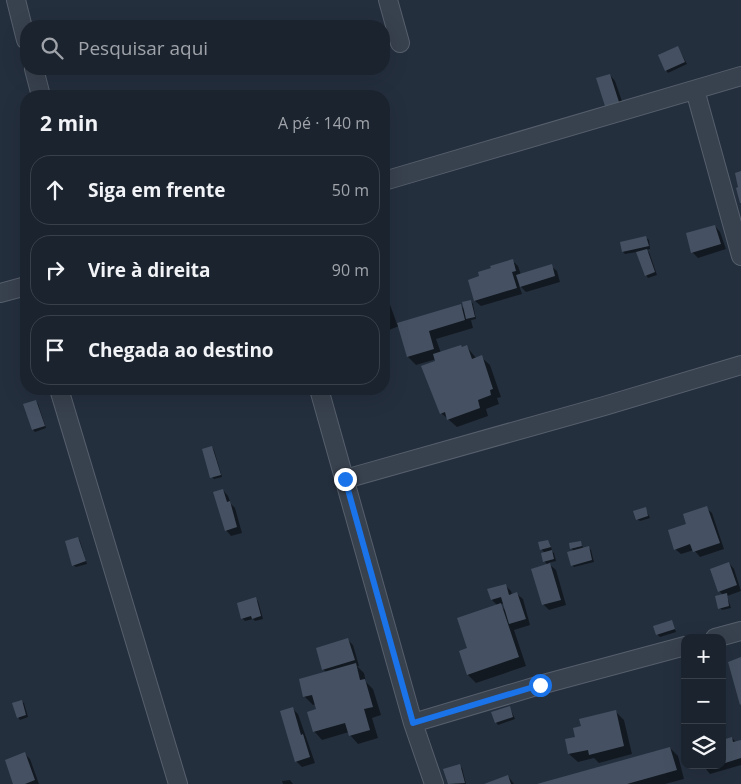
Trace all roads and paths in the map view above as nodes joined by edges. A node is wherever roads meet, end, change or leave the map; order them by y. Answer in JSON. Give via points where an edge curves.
{"nodes":[{"id":1,"x":16,"y":0,"type":"edge"},
{"id":2,"x":388,"y":0,"type":"edge"},
{"id":3,"x":21,"y":20,"type":"edge"},
{"id":4,"x":400,"y":43,"type":"dead end"},
{"id":5,"x":36,"y":75,"type":"edge"},
{"id":6,"x":741,"y":76,"type":"edge"},
{"id":7,"x":39,"y":90,"type":"edge"},
{"id":8,"x":695,"y":90,"type":"junction"},
{"id":9,"x":390,"y":179,"type":"edge"},
{"id":10,"x":741,"y":256,"type":"edge"},
{"id":11,"x":20,"y":288,"type":"edge"},
{"id":12,"x":0,"y":293,"type":"edge"},
{"id":13,"x":741,"y":365,"type":"edge"},
{"id":14,"x":61,"y":395,"type":"edge"},
{"id":15,"x":321,"y":395,"type":"edge"},
{"id":16,"x":345,"y":479,"type":"junction"},
{"id":17,"x":741,"y":631,"type":"edge"},
{"id":18,"x":726,"y":635,"type":"edge"},
{"id":19,"x":681,"y":647,"type":"edge"},
{"id":20,"x":413,"y":723,"type":"junction"},
{"id":21,"x":178,"y":784,"type":"edge"},
{"id":22,"x":434,"y":784,"type":"edge"}],
"edges":[{"from":1,"to":3,"type":"street"},
{"from":2,"to":4,"type":"street"},
{"from":5,"to":7,"type":"street"},
{"from":6,"to":8,"type":"street"},
{"from":8,"to":9,"type":"street"},
{"from":8,"to":10,"type":"street"},
{"from":11,"to":12,"type":"street"},
{"from":13,"to":16,"type":"street"},
{"from":14,"to":21,"type":"street"},
{"from":15,"to":16,"type":"street"},
{"from":16,"to":20,"type":"street"},
{"from":17,"to":18,"type":"street"},
{"from":19,"to":20,"type":"street"},
{"from":20,"to":22,"type":"street"}]}
